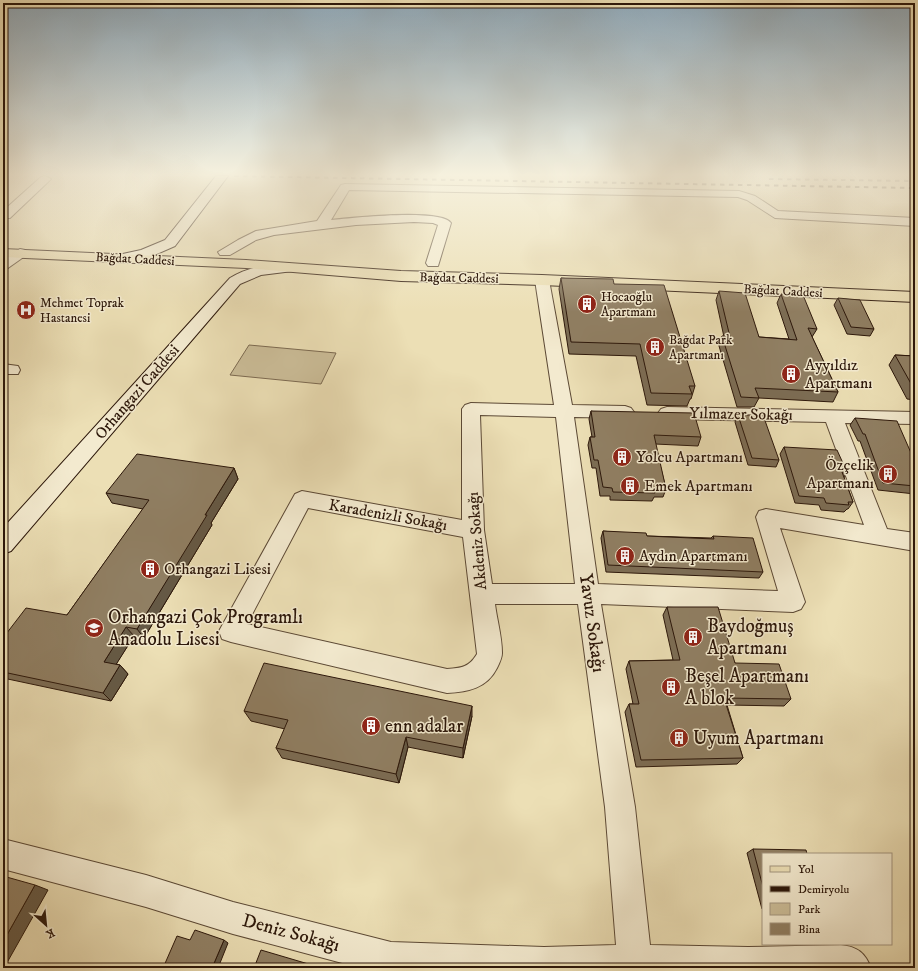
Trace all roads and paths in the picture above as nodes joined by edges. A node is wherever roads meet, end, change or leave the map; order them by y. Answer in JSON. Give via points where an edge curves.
{"nodes":[{"id":1,"x":186,"y":221,"type":"edge"},
{"id":2,"x":324,"y":221,"type":"edge"},
{"id":3,"x":362,"y":221,"type":"edge"},
{"id":4,"x":443,"y":221,"type":"edge"},
{"id":5,"x":903,"y":221,"type":"edge"},
{"id":6,"x":915,"y":222,"type":"edge"},
{"id":7,"x":322,"y":224,"type":"junction"},
{"id":8,"x":3,"y":245,"type":"edge"},
{"id":9,"x":169,"y":248,"type":"junction"},
{"id":10,"x":225,"y":252,"type":"junction"},
{"id":11,"x":3,"y":253,"type":"edge"},
{"id":12,"x":20,"y":254,"type":"junction"},
{"id":13,"x":283,"y":261,"type":"junction"},
{"id":14,"x":389,"y":261,"type":"dead end"},
{"id":15,"x":202,"y":262,"type":"junction"},
{"id":16,"x":433,"y":263,"type":"junction"},
{"id":17,"x":246,"y":264,"type":"junction"},
{"id":18,"x":476,"y":264,"type":"junction"},
{"id":19,"x":3,"y":265,"type":"edge"},
{"id":20,"x":401,"y":276,"type":"junction"},
{"id":21,"x":226,"y":278,"type":"junction"},
{"id":22,"x":465,"y":278,"type":"junction"},
{"id":23,"x":542,"y":280,"type":"junction"},
{"id":24,"x":915,"y":287,"type":"edge"},
{"id":25,"x":915,"y":297,"type":"edge"},
{"id":26,"x":471,"y":409,"type":"joint"},
{"id":27,"x":564,"y":410,"type":"junction"},
{"id":28,"x":833,"y":416,"type":"junction"},
{"id":29,"x":915,"y":418,"type":"edge"},
{"id":30,"x":3,"y":528,"type":"edge"},
{"id":31,"x":473,"y":530,"type":"junction"},
{"id":32,"x":879,"y":536,"type":"junction"},
{"id":33,"x":915,"y":542,"type":"edge"},
{"id":34,"x":3,"y":544,"type":"edge"},
{"id":35,"x":482,"y":594,"type":"junction"},
{"id":36,"x":588,"y":594,"type":"junction"},
{"id":37,"x":482,"y":671,"type":"joint"},
{"id":38,"x":3,"y":854,"type":"edge"},
{"id":39,"x":390,"y":964,"type":"edge"},
{"id":40,"x":634,"y":965,"type":"edge"},
{"id":41,"x":852,"y":966,"type":"edge"}],
"edges":[{"from":1,"to":9,"type":"main road"},
{"from":2,"to":7,"type":"street"},
{"from":3,"to":7,"type":"street"},
{"from":4,"to":16,"type":"street","via":[[445,223]]},
{"from":5,"to":6,"type":"street"},
{"from":7,"to":10,"type":"street","via":[[260,234]]},
{"from":8,"to":9,"type":"main road","name":"Bağdat Caddesi"},
{"from":9,"to":10,"type":"main road","name":"Bağdat Caddesi"},
{"from":9,"to":12,"type":"main road","name":"Bağdat Caddesi","via":[[123,258]]},
{"from":9,"to":15,"type":"main road","name":"Bağdat Caddesi"},
{"from":10,"to":13,"type":"main road","name":"Bağdat Caddesi"},
{"from":11,"to":12,"type":"main road","name":"Bağdat Caddesi"},
{"from":12,"to":19,"type":"street"},
{"from":13,"to":14,"type":"main road","name":"Bağdat Caddesi"},
{"from":13,"to":17,"type":"main road","name":"Bağdat Caddesi"},
{"from":13,"to":20,"type":"main road","name":"Bağdat Caddesi"},
{"from":13,"to":34,"type":"main road","name":"Orhangazi Caddesi","via":[[246,274],[235,281]]},
{"from":15,"to":17,"type":"main road","name":"Bağdat Caddesi"},
{"from":15,"to":21,"type":"main road","via":[[222,268]]},
{"from":16,"to":18,"type":"main road","name":"Bağdat Caddesi"},
{"from":16,"to":20,"type":"main road","name":"Bağdat Caddesi","via":[[411,262],[420,270],[414,274]]},
{"from":17,"to":21,"type":"main road","name":"Orhangazi Caddesi"},
{"from":18,"to":22,"type":"main road","via":[[457,269],[455,272],[458,276]]},
{"from":18,"to":24,"type":"main road","name":"Bağdat Caddesi"},
{"from":20,"to":22,"type":"main road","name":"Bağdat Caddesi"},
{"from":21,"to":30,"type":"main road","name":"Orhangazi Caddesi"},
{"from":22,"to":23,"type":"main road","name":"Bağdat Caddesi"},
{"from":23,"to":25,"type":"main road","name":"Bağdat Caddesi"},
{"from":23,"to":27,"type":"street","name":"Yavuz Sokağı"},
{"from":26,"to":27,"type":"street","name":"Yılmazer Sokağı"},
{"from":26,"to":31,"type":"street","name":"Akdeniz Sokağı"},
{"from":27,"to":28,"type":"street","name":"Yılmazer Sokağı"},
{"from":27,"to":36,"type":"street","name":"Yavuz Sokağı"},
{"from":28,"to":29,"type":"street","name":"Yılmazer Sokağı"},
{"from":28,"to":32,"type":"street"},
{"from":31,"to":35,"type":"street","name":"Akdeniz Sokağı"},
{"from":31,"to":37,"type":"street","name":"Karadenizli Sokağı","via":[[302,499],[231,631],[447,681],[465,680]]},
{"from":32,"to":33,"type":"street"},
{"from":32,"to":36,"type":"street","via":[[766,517],[793,602]]},
{"from":35,"to":36,"type":"street"},
{"from":35,"to":37,"type":"street","name":"Akdeniz Sokağı","via":[[490,655]]},
{"from":36,"to":40,"type":"street","name":"Yavuz Sokağı","via":[[620,807]]},
{"from":38,"to":39,"type":"street","name":"Deniz Sokağı","via":[[146,891]]},
{"from":39,"to":40,"type":"street","name":"Deniz Sokağı"},
{"from":40,"to":41,"type":"street","name":"Deniz Sokağı","via":[[841,962]]}]}
